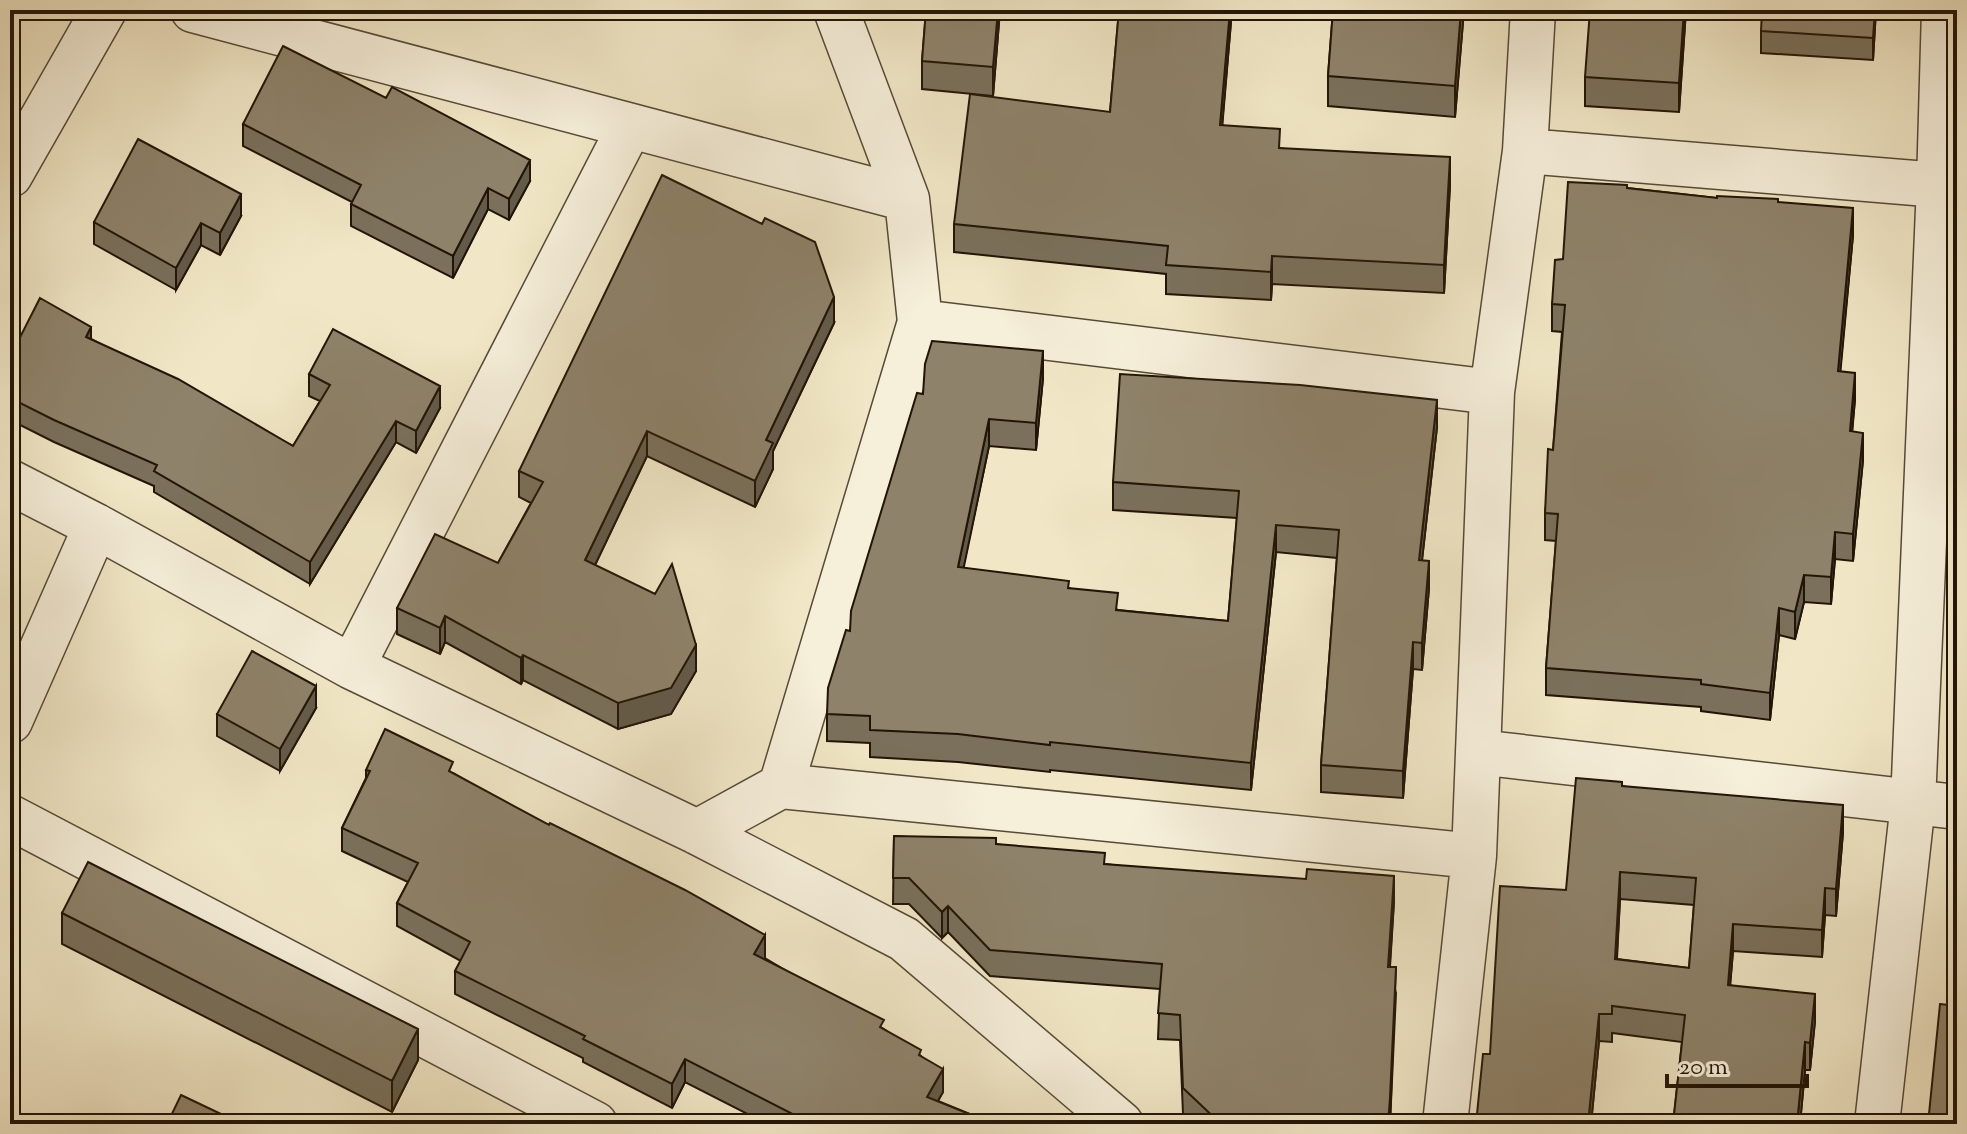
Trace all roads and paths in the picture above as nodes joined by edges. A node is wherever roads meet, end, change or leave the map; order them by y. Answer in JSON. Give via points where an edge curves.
{"nodes":[{"id":1,"x":104,"y":10,"type":"edge"},
{"id":2,"x":193,"y":10,"type":"edge"},
{"id":3,"x":836,"y":10,"type":"edge"},
{"id":4,"x":1533,"y":10,"type":"edge"},
{"id":5,"x":1948,"y":32,"type":"edge"},
{"id":6,"x":630,"y":126,"type":"junction"},
{"id":7,"x":1525,"y":151,"type":"junction"},
{"id":8,"x":10,"y":175,"type":"edge"},
{"id":9,"x":1939,"y":185,"type":"junction"},
{"id":10,"x":907,"y":199,"type":"junction"},
{"id":11,"x":920,"y":322,"type":"junction"},
{"id":12,"x":1492,"y":392,"type":"junction"},
{"id":13,"x":10,"y":482,"type":"edge"},
{"id":14,"x":96,"y":526,"type":"junction"},
{"id":15,"x":352,"y":667,"type":"junction"},
{"id":16,"x":10,"y":721,"type":"edge"},
{"id":17,"x":1478,"y":752,"type":"junction"},
{"id":18,"x":781,"y":786,"type":"junction"},
{"id":19,"x":1913,"y":803,"type":"junction"},
{"id":20,"x":1957,"y":807,"type":"edge"},
{"id":21,"x":10,"y":817,"type":"edge"},
{"id":22,"x":697,"y":832,"type":"junction"},
{"id":23,"x":1474,"y":856,"type":"junction"},
{"id":24,"x":595,"y":1124,"type":"edge"},
{"id":25,"x":1121,"y":1124,"type":"edge"},
{"id":26,"x":1445,"y":1124,"type":"edge"},
{"id":27,"x":1877,"y":1124,"type":"edge"}],
"edges":[{"from":1,"to":8,"type":"street"},
{"from":2,"to":6,"type":"street"},
{"from":3,"to":10,"type":"street"},
{"from":4,"to":7,"type":"street"},
{"from":5,"to":9,"type":"street"},
{"from":6,"to":10,"type":"street"},
{"from":6,"to":15,"type":"street"},
{"from":7,"to":9,"type":"street"},
{"from":7,"to":12,"type":"street"},
{"from":9,"to":19,"type":"street"},
{"from":10,"to":11,"type":"street"},
{"from":11,"to":12,"type":"street"},
{"from":11,"to":18,"type":"street"},
{"from":12,"to":17,"type":"street"},
{"from":13,"to":14,"type":"street"},
{"from":14,"to":15,"type":"street"},
{"from":14,"to":16,"type":"street"},
{"from":15,"to":22,"type":"street"},
{"from":17,"to":19,"type":"street"},
{"from":17,"to":23,"type":"street"},
{"from":18,"to":22,"type":"street"},
{"from":18,"to":23,"type":"street"},
{"from":19,"to":20,"type":"street"},
{"from":19,"to":27,"type":"street"},
{"from":21,"to":24,"type":"street"},
{"from":22,"to":25,"type":"street","via":[[904,939]]},
{"from":23,"to":26,"type":"street"}]}
